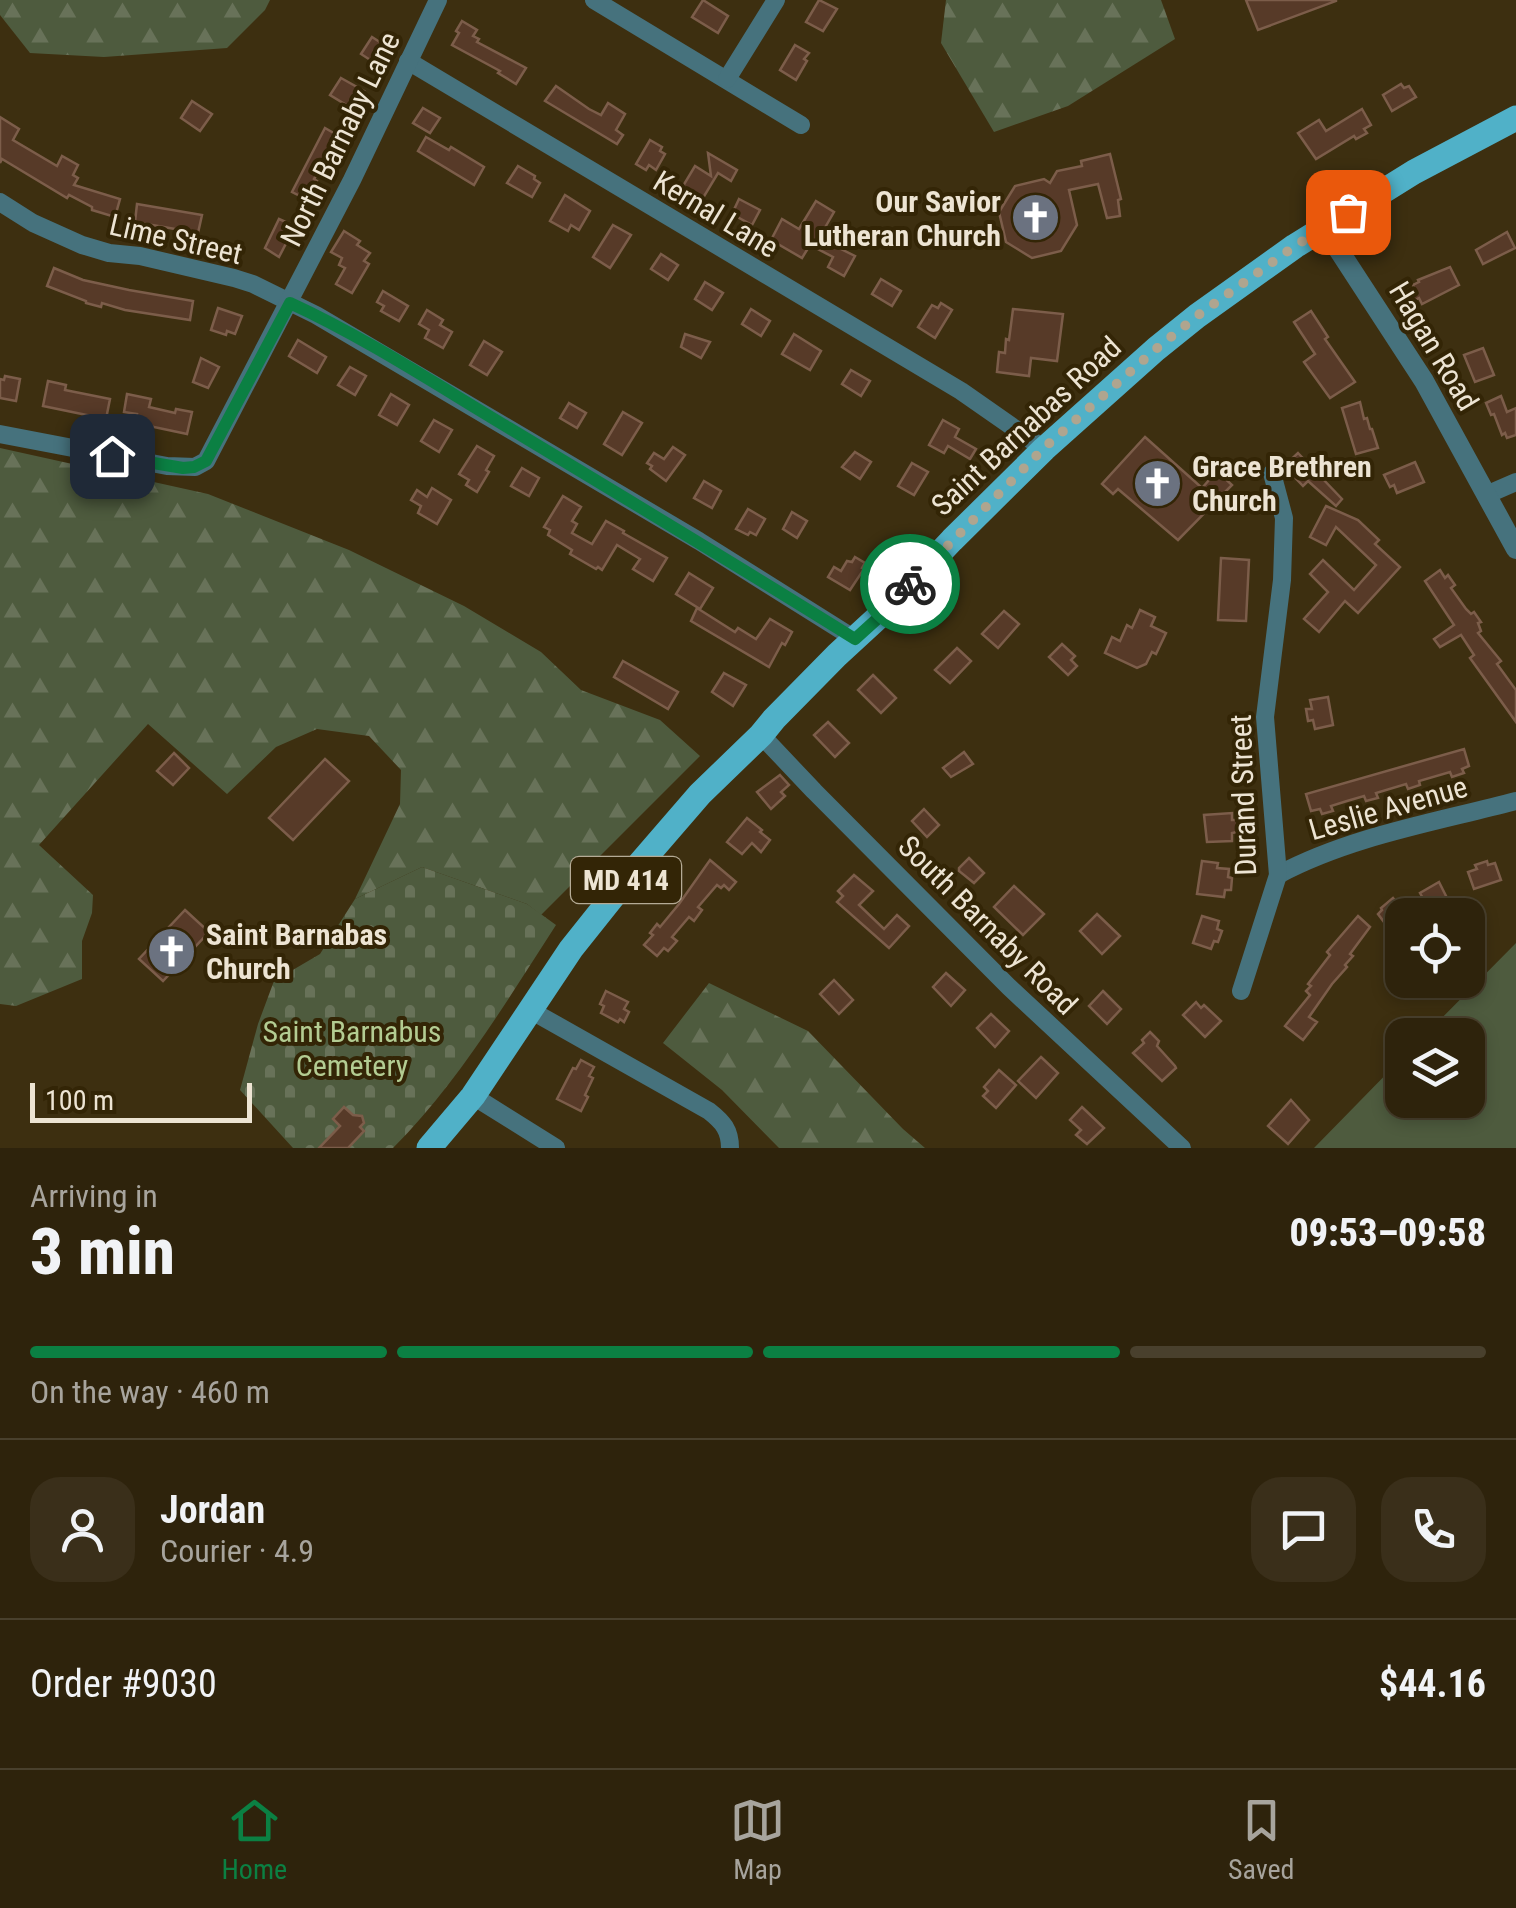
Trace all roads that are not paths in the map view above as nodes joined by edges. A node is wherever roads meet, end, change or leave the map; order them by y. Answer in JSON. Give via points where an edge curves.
{"nodes":[{"id":1,"x":438,"y":0,"type":"edge"},
{"id":2,"x":594,"y":0,"type":"edge"},
{"id":3,"x":776,"y":0,"type":"edge"},
{"id":4,"x":408,"y":61,"type":"junction"},
{"id":5,"x":727,"y":78,"type":"junction"},
{"id":6,"x":1516,"y":118,"type":"edge"},
{"id":7,"x":802,"y":125,"type":"dead end"},
{"id":8,"x":0,"y":202,"type":"edge"},
{"id":9,"x":1325,"y":229,"type":"junction"},
{"id":10,"x":290,"y":303,"type":"junction"},
{"id":11,"x":0,"y":434,"type":"edge"},
{"id":12,"x":1044,"y":448,"type":"junction"},
{"id":13,"x":1272,"y":473,"type":"dead end"},
{"id":14,"x":1516,"y":482,"type":"edge"},
{"id":15,"x":1486,"y":495,"type":"junction"},
{"id":16,"x":1516,"y":549,"type":"edge"},
{"id":17,"x":855,"y":639,"type":"junction"},
{"id":18,"x":761,"y":735,"type":"junction"},
{"id":19,"x":1516,"y":801,"type":"edge"},
{"id":20,"x":1278,"y":874,"type":"junction"},
{"id":21,"x":1241,"y":992,"type":"dead end"},
{"id":22,"x":530,"y":1010,"type":"junction"},
{"id":23,"x":473,"y":1096,"type":"junction"},
{"id":24,"x":429,"y":1148,"type":"edge"},
{"id":25,"x":556,"y":1148,"type":"edge"},
{"id":26,"x":730,"y":1148,"type":"edge"},
{"id":27,"x":1182,"y":1148,"type":"edge"}],
"edges":[{"from":1,"to":4,"type":"street","name":"North Barnaby Lane"},
{"from":2,"to":5,"type":"street"},
{"from":3,"to":5,"type":"street"},
{"from":4,"to":10,"type":"street","name":"North Barnaby Lane"},
{"from":4,"to":12,"type":"street","name":"Kernal Lane","via":[[961,391]]},
{"from":5,"to":7,"type":"street"},
{"from":6,"to":9,"type":"main road","name":"Saint Barnabas Road","number":"MD 414"},
{"from":8,"to":10,"type":"street","name":"Lime Street","via":[[82,245],[234,278]]},
{"from":9,"to":12,"type":"main road","name":"Saint Barnabas Road","number":"MD 414","via":[[1197,316]]},
{"from":9,"to":15,"type":"street","name":"Hagan Road","via":[[1424,381]]},
{"from":10,"to":11,"type":"street","name":"North Barnaby Lane","via":[[206,461],[194,467]]},
{"from":10,"to":17,"type":"street","name":"Lime Street","via":[[394,359]]},
{"from":12,"to":17,"type":"main road","name":"Saint Barnabas Road","number":"MD 414"},
{"from":13,"to":20,"type":"street","name":"Durand Street","via":[[1284,518],[1265,716]]},
{"from":14,"to":15,"type":"street"},
{"from":15,"to":16,"type":"street","name":"Hagan Road"},
{"from":17,"to":18,"type":"main road","name":"Saint Barnabas Road","number":"MD 414"},
{"from":18,"to":22,"type":"main road","name":"Saint Barnabas Road","number":"MD 414","via":[[630,875]]},
{"from":18,"to":27,"type":"street","name":"South Barnaby Road","via":[[1009,987]]},
{"from":19,"to":20,"type":"street","name":"Leslie Avenue","via":[[1337,849]]},
{"from":20,"to":21,"type":"street","name":"Durand Street"},
{"from":22,"to":23,"type":"main road","name":"Saint Barnabas Road","number":"MD 414"},
{"from":22,"to":26,"type":"street","via":[[709,1111],[724,1124]]},
{"from":23,"to":24,"type":"main road","name":"Saint Barnabas Road","number":"MD 414"},
{"from":23,"to":25,"type":"street"}]}
